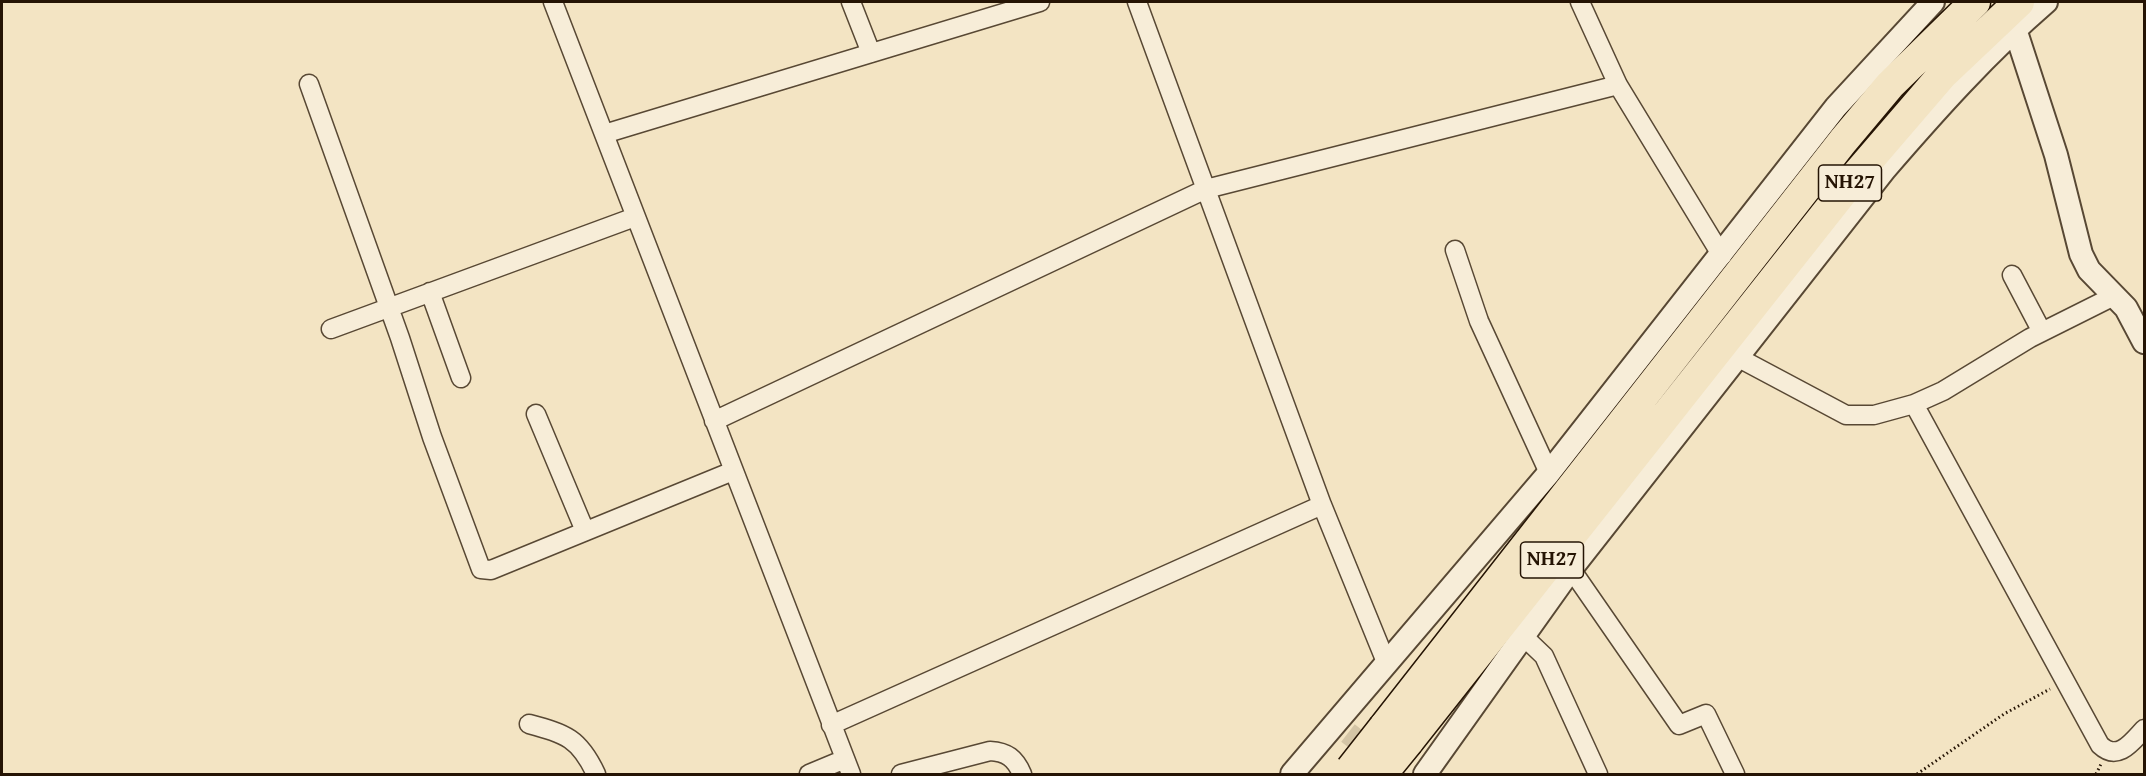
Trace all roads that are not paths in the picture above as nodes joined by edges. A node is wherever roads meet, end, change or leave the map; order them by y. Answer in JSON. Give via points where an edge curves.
{"nodes":[{"id":1,"x":553,"y":2,"type":"edge"},
{"id":2,"x":851,"y":2,"type":"edge"},
{"id":3,"x":1040,"y":2,"type":"edge"},
{"id":4,"x":1137,"y":2,"type":"edge"},
{"id":5,"x":1580,"y":2,"type":"edge"},
{"id":6,"x":1933,"y":2,"type":"edge"},
{"id":7,"x":1975,"y":2,"type":"edge"},
{"id":8,"x":2046,"y":2,"type":"edge"},
{"id":9,"x":2017,"y":15,"type":"edge"},
{"id":10,"x":871,"y":53,"type":"junction"},
{"id":11,"x":309,"y":84,"type":"dead end"},
{"id":12,"x":1618,"y":85,"type":"junction"},
{"id":13,"x":604,"y":134,"type":"junction"},
{"id":14,"x":1206,"y":189,"type":"junction"},
{"id":15,"x":635,"y":216,"type":"junction"},
{"id":16,"x":1455,"y":250,"type":"dead end"},
{"id":17,"x":1722,"y":256,"type":"junction"},
{"id":18,"x":2012,"y":275,"type":"dead end"},
{"id":19,"x":430,"y":292,"type":"junction"},
{"id":20,"x":2114,"y":296,"type":"junction"},
{"id":21,"x":389,"y":308,"type":"junction"},
{"id":22,"x":331,"y":329,"type":"dead end"},
{"id":23,"x":2042,"y":332,"type":"junction"},
{"id":24,"x":2145,"y":342,"type":"edge"},
{"id":25,"x":1737,"y":357,"type":"junction"},
{"id":26,"x":461,"y":378,"type":"dead end"},
{"id":27,"x":1914,"y":404,"type":"junction"},
{"id":28,"x":536,"y":414,"type":"dead end"},
{"id":29,"x":714,"y":421,"type":"junction"},
{"id":30,"x":733,"y":471,"type":"junction"},
{"id":31,"x":1549,"y":473,"type":"junction"},
{"id":32,"x":1322,"y":505,"type":"junction"},
{"id":33,"x":585,"y":531,"type":"junction"},
{"id":34,"x":1571,"y":569,"type":"junction"},
{"id":35,"x":1522,"y":635,"type":"junction"},
{"id":36,"x":1386,"y":662,"type":"junction"},
{"id":37,"x":529,"y":724,"type":"dead end"},
{"id":38,"x":831,"y":725,"type":"junction"},
{"id":39,"x":2145,"y":729,"type":"edge"},
{"id":40,"x":1396,"y":735,"type":"junction"},
{"id":41,"x":848,"y":767,"type":"edge"},
{"id":42,"x":1348,"y":772,"type":"edge"},
{"id":43,"x":1393,"y":772,"type":"edge"},
{"id":44,"x":596,"y":774,"type":"edge"},
{"id":45,"x":809,"y":774,"type":"edge"},
{"id":46,"x":901,"y":774,"type":"edge"},
{"id":47,"x":1022,"y":774,"type":"edge"},
{"id":48,"x":1292,"y":774,"type":"edge"},
{"id":49,"x":1425,"y":774,"type":"edge"},
{"id":50,"x":1598,"y":774,"type":"edge"},
{"id":51,"x":1735,"y":774,"type":"edge"}],
"edges":[{"from":1,"to":13,"type":"street"},
{"from":2,"to":10,"type":"street"},
{"from":3,"to":10,"type":"street"},
{"from":4,"to":14,"type":"street"},
{"from":5,"to":12,"type":"street"},
{"from":6,"to":17,"type":"street","via":[[1836,107]]},
{"from":7,"to":40,"type":"highway","number":"NH27","via":[[1926,48],[1843,141]]},
{"from":8,"to":9,"type":"street"},
{"from":9,"to":20,"type":"street","via":[[2081,254],[2088,270]]},
{"from":9,"to":25,"type":"street","via":[[1885,169]]},
{"from":9,"to":40,"type":"highway","number":"NH27","via":[[1943,74]]},
{"from":10,"to":13,"type":"street"},
{"from":11,"to":21,"type":"street"},
{"from":12,"to":14,"type":"street"},
{"from":12,"to":17,"type":"street"},
{"from":13,"to":15,"type":"street"},
{"from":14,"to":29,"type":"street"},
{"from":14,"to":32,"type":"street"},
{"from":15,"to":19,"type":"street"},
{"from":15,"to":29,"type":"street"},
{"from":16,"to":31,"type":"street","via":[[1479,321]]},
{"from":17,"to":31,"type":"street"},
{"from":18,"to":23,"type":"street"},
{"from":19,"to":21,"type":"street"},
{"from":19,"to":26,"type":"street"},
{"from":20,"to":23,"type":"street"},
{"from":20,"to":24,"type":"street","via":[[2126,308]]},
{"from":21,"to":22,"type":"street"},
{"from":21,"to":33,"type":"street","via":[[479,567],[491,570]]},
{"from":23,"to":27,"type":"street"},
{"from":25,"to":27,"type":"street","via":[[1846,415],[1874,415]]},
{"from":25,"to":34,"type":"street"},
{"from":27,"to":39,"type":"street","via":[[2103,749],[2123,750]]},
{"from":28,"to":33,"type":"street"},
{"from":29,"to":30,"type":"street"},
{"from":30,"to":33,"type":"street"},
{"from":30,"to":38,"type":"street"},
{"from":31,"to":36,"type":"street"},
{"from":32,"to":36,"type":"street"},
{"from":32,"to":38,"type":"street"},
{"from":34,"to":35,"type":"street"},
{"from":34,"to":51,"type":"street","via":[[1679,725],[1706,714]]},
{"from":35,"to":49,"type":"street"},
{"from":35,"to":50,"type":"street","via":[[1544,656]]},
{"from":36,"to":48,"type":"street","via":[[1341,728]]},
{"from":37,"to":44,"type":"street","via":[[558,732],[579,745]]},
{"from":38,"to":41,"type":"street"},
{"from":40,"to":42,"type":"highway","number":"NH27","bridge":true},
{"from":40,"to":43,"type":"highway","number":"NH27","bridge":true},
{"from":41,"to":45,"type":"street"},
{"from":46,"to":47,"type":"street","via":[[990,751],[1011,757]]}]}
